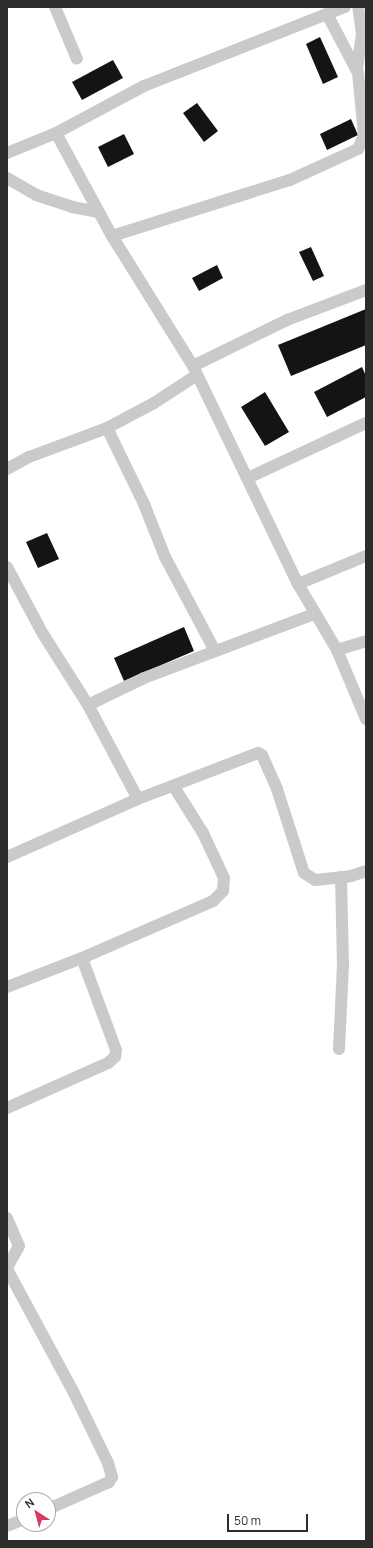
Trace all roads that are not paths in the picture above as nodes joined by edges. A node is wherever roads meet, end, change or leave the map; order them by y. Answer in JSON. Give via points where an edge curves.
{"nodes":[{"id":1,"x":55,"y":7,"type":"edge"},
{"id":2,"x":345,"y":7,"type":"edge"},
{"id":3,"x":358,"y":7,"type":"edge"},
{"id":4,"x":327,"y":14,"type":"junction"},
{"id":5,"x":77,"y":59,"type":"dead end"},
{"id":6,"x":357,"y":69,"type":"junction"},
{"id":7,"x":56,"y":133,"type":"junction"},
{"id":8,"x":7,"y":153,"type":"edge"},
{"id":9,"x":7,"y":178,"type":"edge"},
{"id":10,"x":98,"y":212,"type":"junction"},
{"id":11,"x":112,"y":236,"type":"junction"},
{"id":12,"x":366,"y":290,"type":"edge"},
{"id":13,"x":195,"y":370,"type":"junction"},
{"id":14,"x":366,"y":423,"type":"edge"},
{"id":15,"x":107,"y":428,"type":"junction"},
{"id":16,"x":7,"y":470,"type":"edge"},
{"id":17,"x":248,"y":478,"type":"junction"},
{"id":18,"x":366,"y":556,"type":"edge"},
{"id":19,"x":7,"y":567,"type":"edge"},
{"id":20,"x":298,"y":584,"type":"junction"},
{"id":21,"x":12,"y":587,"type":"edge"},
{"id":22,"x":314,"y":614,"type":"junction"},
{"id":23,"x":366,"y":641,"type":"edge"},
{"id":24,"x":337,"y":650,"type":"junction"},
{"id":25,"x":215,"y":651,"type":"junction"},
{"id":26,"x":88,"y":705,"type":"junction"},
{"id":27,"x":366,"y":719,"type":"edge"},
{"id":28,"x":174,"y":787,"type":"junction"},
{"id":29,"x":138,"y":799,"type":"junction"},
{"id":30,"x":7,"y":857,"type":"edge"},
{"id":31,"x":366,"y":871,"type":"edge"},
{"id":32,"x":341,"y":877,"type":"junction"},
{"id":33,"x":82,"y":958,"type":"junction"},
{"id":34,"x":7,"y":987,"type":"edge"},
{"id":35,"x":340,"y":1049,"type":"dead end"},
{"id":36,"x":7,"y":1108,"type":"edge"},
{"id":37,"x":7,"y":1218,"type":"edge"},
{"id":38,"x":7,"y":1269,"type":"edge"},
{"id":39,"x":56,"y":1505,"type":"edge"}],
"edges":[{"from":1,"to":5,"type":"street"},
{"from":2,"to":4,"type":"street"},
{"from":3,"to":6,"type":"street","via":[[362,34]]},
{"from":4,"to":6,"type":"street"},
{"from":4,"to":7,"type":"street","via":[[144,86]]},
{"from":6,"to":11,"type":"street","via":[[364,135],[358,149],[290,180]]},
{"from":7,"to":8,"type":"street"},
{"from":7,"to":10,"type":"street"},
{"from":9,"to":10,"type":"street","via":[[36,195],[72,207]]},
{"from":10,"to":11,"type":"street"},
{"from":11,"to":13,"type":"street"},
{"from":12,"to":13,"type":"street","via":[[287,320]]},
{"from":13,"to":15,"type":"street","via":[[154,403]]},
{"from":13,"to":17,"type":"street"},
{"from":14,"to":17,"type":"street"},
{"from":15,"to":16,"type":"street","via":[[29,457]]},
{"from":15,"to":25,"type":"street","via":[[144,504],[165,557]]},
{"from":17,"to":20,"type":"street"},
{"from":18,"to":20,"type":"street"},
{"from":19,"to":21,"type":"street"},
{"from":20,"to":22,"type":"street"},
{"from":21,"to":26,"type":"street"},
{"from":22,"to":24,"type":"street"},
{"from":22,"to":25,"type":"street"},
{"from":23,"to":24,"type":"street"},
{"from":24,"to":27,"type":"street"},
{"from":25,"to":26,"type":"street","via":[[144,678]]},
{"from":26,"to":29,"type":"street"},
{"from":28,"to":29,"type":"street"},
{"from":28,"to":32,"type":"street","via":[[261,754],[278,789],[304,872],[315,880]]},
{"from":28,"to":33,"type":"street","via":[[203,833],[224,878],[223,891],[214,901]]},
{"from":29,"to":30,"type":"street"},
{"from":31,"to":32,"type":"street"},
{"from":32,"to":35,"type":"street","via":[[343,965]]},
{"from":33,"to":34,"type":"street"},
{"from":33,"to":36,"type":"street","via":[[116,1050],[116,1057],[108,1063]]},
{"from":37,"to":38,"type":"street","via":[[19,1246]]},
{"from":38,"to":39,"type":"street","via":[[73,1391],[108,1463],[112,1477],[109,1482]]}]}
